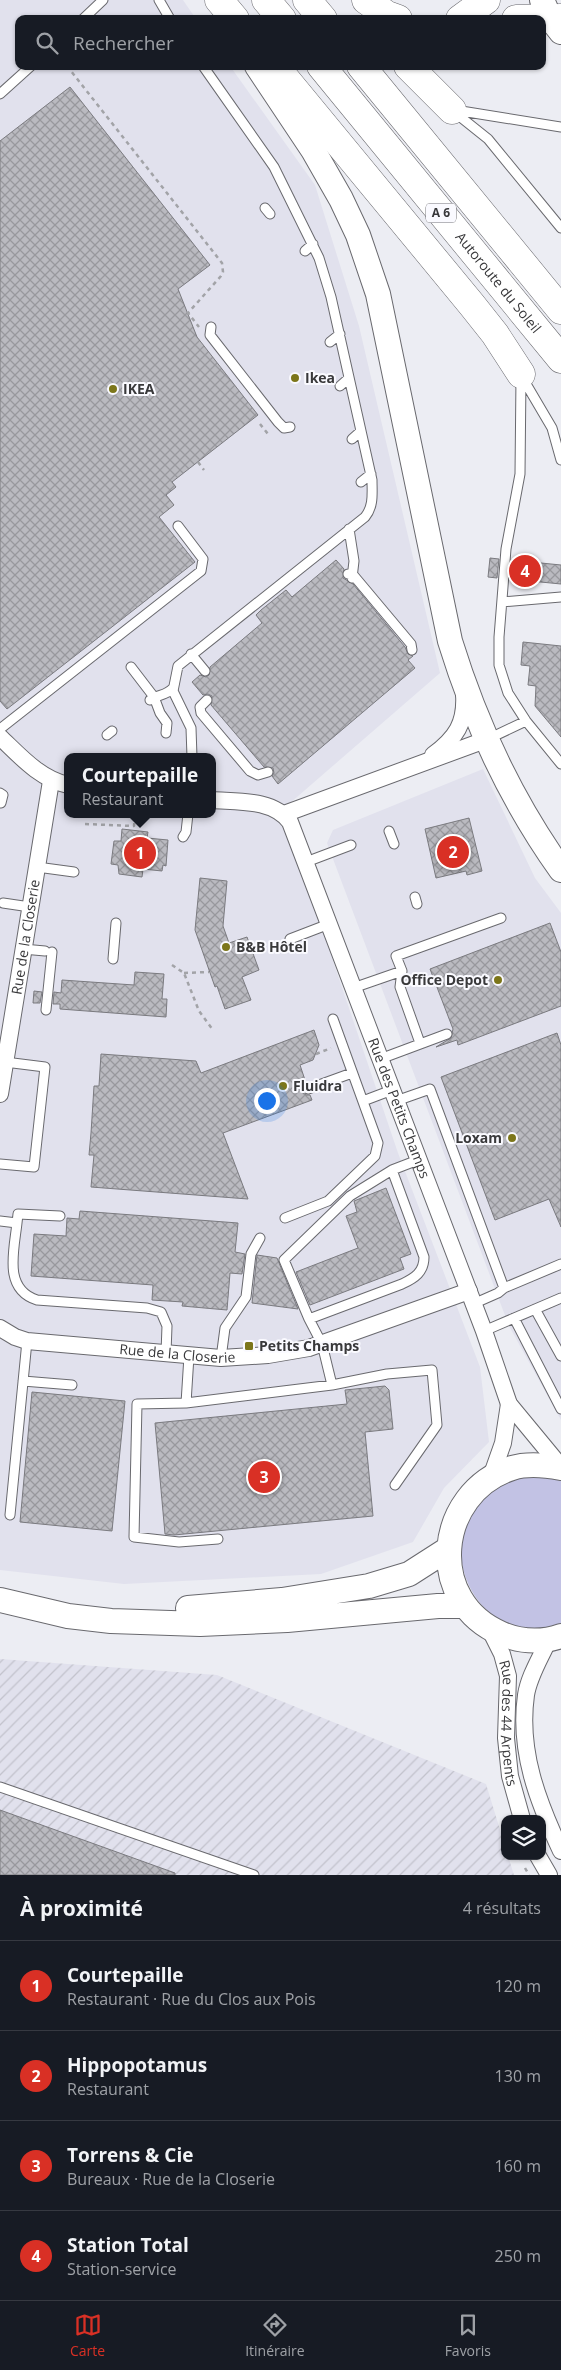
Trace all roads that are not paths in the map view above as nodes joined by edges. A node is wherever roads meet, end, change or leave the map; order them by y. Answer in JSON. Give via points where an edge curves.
{"nodes":[{"id":1,"x":103,"y":0,"type":"edge"},
{"id":2,"x":159,"y":0,"type":"edge"},
{"id":3,"x":215,"y":0,"type":"edge"},
{"id":4,"x":218,"y":0,"type":"edge"},
{"id":5,"x":266,"y":0,"type":"edge"},
{"id":6,"x":307,"y":0,"type":"edge"},
{"id":7,"x":347,"y":0,"type":"edge"},
{"id":8,"x":366,"y":0,"type":"edge"},
{"id":9,"x":486,"y":0,"type":"edge"},
{"id":10,"x":86,"y":15,"type":"edge"},
{"id":11,"x":168,"y":15,"type":"edge"},
{"id":12,"x":224,"y":15,"type":"edge"},
{"id":13,"x":232,"y":15,"type":"edge"},
{"id":14,"x":279,"y":15,"type":"edge"},
{"id":15,"x":320,"y":15,"type":"edge"},
{"id":16,"x":360,"y":15,"type":"edge"},
{"id":17,"x":388,"y":15,"type":"edge"},
{"id":18,"x":465,"y":15,"type":"edge"},
{"id":19,"x":27,"y":70,"type":"edge"},
{"id":20,"x":206,"y":70,"type":"edge"},
{"id":21,"x":260,"y":70,"type":"edge"},
{"id":22,"x":278,"y":70,"type":"edge"},
{"id":23,"x":324,"y":70,"type":"edge"},
{"id":24,"x":365,"y":70,"type":"edge"},
{"id":25,"x":412,"y":70,"type":"edge"},
{"id":26,"x":0,"y":94,"type":"edge"},
{"id":27,"x":452,"y":110,"type":"junction"},
{"id":28,"x":561,"y":127,"type":"edge"},
{"id":29,"x":561,"y":228,"type":"edge"},
{"id":30,"x":312,"y":244,"type":"junction"},
{"id":31,"x":304,"y":251,"type":"dead end"},
{"id":32,"x":326,"y":282,"type":"junction"},
{"id":33,"x":318,"y":288,"type":"dead end"},
{"id":34,"x":561,"y":310,"type":"edge"},
{"id":35,"x":211,"y":327,"type":"dead end"},
{"id":36,"x":340,"y":334,"type":"junction"},
{"id":37,"x":330,"y":342,"type":"dead end"},
{"id":38,"x":561,"y":359,"type":"edge"},
{"id":39,"x":521,"y":374,"type":"junction"},
{"id":40,"x":349,"y":378,"type":"junction"},
{"id":41,"x":340,"y":386,"type":"dead end"},
{"id":42,"x":290,"y":427,"type":"dead end"},
{"id":43,"x":552,"y":428,"type":"junction"},
{"id":44,"x":361,"y":431,"type":"junction"},
{"id":45,"x":561,"y":434,"type":"edge"},
{"id":46,"x":352,"y":439,"type":"dead end"},
{"id":47,"x":561,"y":460,"type":"edge"},
{"id":48,"x":370,"y":474,"type":"junction"},
{"id":49,"x":361,"y":482,"type":"dead end"},
{"id":50,"x":178,"y":526,"type":"dead end"},
{"id":51,"x":349,"y":529,"type":"junction"},
{"id":52,"x":561,"y":597,"type":"edge"},
{"id":53,"x":502,"y":602,"type":"junction"},
{"id":54,"x":412,"y":650,"type":"dead end"},
{"id":55,"x":191,"y":654,"type":"junction"},
{"id":56,"x":131,"y":666,"type":"dead end"},
{"id":57,"x":205,"y":671,"type":"dead end"},
{"id":58,"x":462,"y":680,"type":"junction"},
{"id":59,"x":173,"y":688,"type":"junction"},
{"id":60,"x":152,"y":699,"type":"junction"},
{"id":61,"x":207,"y":700,"type":"dead end"},
{"id":62,"x":526,"y":721,"type":"junction"},
{"id":63,"x":0,"y":729,"type":"edge"},
{"id":64,"x":166,"y":733,"type":"dead end"},
{"id":65,"x":0,"y":737,"type":"edge"},
{"id":66,"x":488,"y":739,"type":"junction"},
{"id":67,"x":192,"y":753,"type":"edge"},
{"id":68,"x":422,"y":764,"type":"junction"},
{"id":69,"x":561,"y":764,"type":"edge"},
{"id":70,"x":268,"y":772,"type":"dead end"},
{"id":71,"x":51,"y":781,"type":"junction"},
{"id":72,"x":64,"y":784,"type":"edge"},
{"id":73,"x":0,"y":793,"type":"edge"},
{"id":74,"x":216,"y":800,"type":"edge"},
{"id":75,"x":1,"y":803,"type":"edge"},
{"id":76,"x":284,"y":814,"type":"junction"},
{"id":77,"x":188,"y":818,"type":"edge"},
{"id":78,"x":389,"y":831,"type":"dead end"},
{"id":79,"x":183,"y":837,"type":"dead end"},
{"id":80,"x":394,"y":844,"type":"dead end"},
{"id":81,"x":350,"y":845,"type":"dead end"},
{"id":82,"x":306,"y":862,"type":"junction"},
{"id":83,"x":37,"y":867,"type":"junction"},
{"id":84,"x":561,"y":870,"type":"edge"},
{"id":85,"x":74,"y":872,"type":"dead end"},
{"id":86,"x":2,"y":903,"type":"dead end"},
{"id":87,"x":30,"y":907,"type":"junction"},
{"id":88,"x":501,"y":918,"type":"dead end"},
{"id":89,"x":116,"y":923,"type":"dead end"},
{"id":90,"x":329,"y":924,"type":"junction"},
{"id":91,"x":290,"y":938,"type":"dead end"},
{"id":92,"x":23,"y":949,"type":"junction"},
{"id":93,"x":113,"y":959,"type":"dead end"},
{"id":94,"x":402,"y":971,"type":"junction"},
{"id":95,"x":353,"y":988,"type":"junction"},
{"id":96,"x":46,"y":1010,"type":"dead end"},
{"id":97,"x":333,"y":1020,"type":"dead end"},
{"id":98,"x":447,"y":1034,"type":"dead end"},
{"id":99,"x":420,"y":1044,"type":"junction"},
{"id":100,"x":380,"y":1059,"type":"junction"},
{"id":101,"x":5,"y":1062,"type":"junction"},
{"id":102,"x":352,"y":1073,"type":"junction"},
{"id":103,"x":308,"y":1089,"type":"dead end"},
{"id":104,"x":0,"y":1094,"type":"edge"},
{"id":105,"x":394,"y":1096,"type":"junction"},
{"id":106,"x":363,"y":1101,"type":"junction"},
{"id":107,"x":418,"y":1160,"type":"junction"},
{"id":108,"x":0,"y":1164,"type":"edge"},
{"id":109,"x":392,"y":1170,"type":"junction"},
{"id":110,"x":60,"y":1216,"type":"dead end"},
{"id":111,"x":285,"y":1218,"type":"dead end"},
{"id":112,"x":0,"y":1221,"type":"edge"},
{"id":113,"x":17,"y":1223,"type":"junction"},
{"id":114,"x":260,"y":1238,"type":"dead end"},
{"id":115,"x":561,"y":1264,"type":"edge"},
{"id":116,"x":504,"y":1288,"type":"junction"},
{"id":117,"x":471,"y":1298,"type":"junction"},
{"id":118,"x":561,"y":1298,"type":"edge"},
{"id":119,"x":535,"y":1309,"type":"junction"},
{"id":120,"x":514,"y":1318,"type":"junction"},
{"id":121,"x":309,"y":1319,"type":"junction"},
{"id":122,"x":0,"y":1328,"type":"edge"},
{"id":123,"x":484,"y":1331,"type":"junction"},
{"id":124,"x":27,"y":1341,"type":"junction"},
{"id":125,"x":322,"y":1344,"type":"junction"},
{"id":126,"x":166,"y":1354,"type":"junction"},
{"id":127,"x":189,"y":1356,"type":"junction"},
{"id":128,"x":561,"y":1356,"type":"edge"},
{"id":129,"x":221,"y":1358,"type":"junction"},
{"id":130,"x":23,"y":1381,"type":"junction"},
{"id":131,"x":72,"y":1385,"type":"dead end"},
{"id":132,"x":332,"y":1385,"type":"junction"},
{"id":133,"x":186,"y":1403,"type":"junction"},
{"id":134,"x":509,"y":1404,"type":"junction"},
{"id":135,"x":561,"y":1409,"type":"edge"},
{"id":136,"x":561,"y":1468,"type":"edge"},
{"id":137,"x":491,"y":1477,"type":"junction"},
{"id":138,"x":395,"y":1485,"type":"dead end"},
{"id":139,"x":10,"y":1515,"type":"dead end"},
{"id":140,"x":218,"y":1539,"type":"dead end"},
{"id":141,"x":448,"y":1549,"type":"junction"},
{"id":142,"x":0,"y":1600,"type":"edge"},
{"id":143,"x":24,"y":1604,"type":"junction"},
{"id":144,"x":465,"y":1606,"type":"junction"},
{"id":145,"x":490,"y":1628,"type":"junction"},
{"id":146,"x":554,"y":1639,"type":"edge"},
{"id":147,"x":0,"y":1787,"type":"edge"},
{"id":148,"x":521,"y":1815,"type":"edge"},
{"id":149,"x":561,"y":1851,"type":"edge"},
{"id":150,"x":540,"y":1860,"type":"edge"},
{"id":151,"x":254,"y":1875,"type":"edge"},
{"id":152,"x":549,"y":1875,"type":"edge"}],
"edges":[{"from":1,"to":10,"type":"lane"},
{"from":2,"to":11,"type":"lane"},
{"from":3,"to":12,"type":"main road"},
{"from":4,"to":13,"type":"highway"},
{"from":5,"to":14,"type":"highway"},
{"from":6,"to":15,"type":"highway"},
{"from":7,"to":16,"type":"highway"},
{"from":8,"to":17,"type":"highway"},
{"from":9,"to":18,"type":"highway"},
{"from":19,"to":26,"type":"lane"},
{"from":20,"to":30,"type":"lane","via":[[274,167],[287,201]]},
{"from":21,"to":58,"type":"main road","via":[[341,199],[358,235],[378,294],[450,641]]},
{"from":22,"to":39,"type":"highway","via":[[472,305]]},
{"from":23,"to":38,"type":"highway","name":"Autoroute du Soleil","number":"A 6"},
{"from":24,"to":34,"type":"highway","number":"A 6"},
{"from":25,"to":27,"type":"highway"},
{"from":27,"to":28,"type":"lane"},
{"from":27,"to":29,"type":"lane","via":[[488,139]]},
{"from":30,"to":31,"type":"lane"},
{"from":30,"to":32,"type":"lane"},
{"from":32,"to":33,"type":"lane"},
{"from":32,"to":36,"type":"lane"},
{"from":35,"to":42,"type":"lane","via":[[210,335],[233,359],[283,427]]},
{"from":36,"to":37,"type":"lane"},
{"from":36,"to":40,"type":"lane"},
{"from":39,"to":43,"type":"lane"},
{"from":39,"to":53,"type":"lane","via":[[520,474],[506,549]]},
{"from":40,"to":41,"type":"lane"},
{"from":40,"to":44,"type":"lane"},
{"from":43,"to":45,"type":"lane"},
{"from":43,"to":47,"type":"lane"},
{"from":44,"to":46,"type":"lane"},
{"from":44,"to":48,"type":"lane"},
{"from":48,"to":49,"type":"lane"},
{"from":48,"to":51,"type":"lane","via":[[372,507]]},
{"from":50,"to":63,"type":"lane","via":[[203,560],[201,571]]},
{"from":51,"to":54,"type":"lane","via":[[354,561],[350,576],[352,574],[411,644]]},
{"from":51,"to":55,"type":"lane"},
{"from":52,"to":53,"type":"lane"},
{"from":53,"to":62,"type":"lane","via":[[499,665],[508,693]]},
{"from":55,"to":57,"type":"lane"},
{"from":55,"to":59,"type":"lane","via":[[177,668]]},
{"from":56,"to":60,"type":"lane"},
{"from":58,"to":66,"type":"main road"},
{"from":58,"to":68,"type":"street","via":[[465,711],[457,733]]},
{"from":59,"to":60,"type":"lane"},
{"from":59,"to":67,"type":"lane","via":[[174,698],[191,728]]},
{"from":60,"to":64,"type":"lane","via":[[167,724]]},
{"from":61,"to":70,"type":"lane","via":[[200,707],[201,713],[250,771],[258,775]]},
{"from":62,"to":66,"type":"lane"},
{"from":62,"to":69,"type":"lane"},
{"from":65,"to":71,"type":"street"},
{"from":66,"to":68,"type":"street"},
{"from":66,"to":84,"type":"main road","via":[[506,782]]},
{"from":68,"to":76,"type":"street"},
{"from":71,"to":72,"type":"street"},
{"from":71,"to":83,"type":"street","name":"Rue de la Closerie"},
{"from":73,"to":75,"type":"lane"},
{"from":74,"to":76,"type":"street","via":[[264,805]]},
{"from":76,"to":82,"type":"street","name":"Rue des Petits Champs"},
{"from":77,"to":79,"type":"lane"},
{"from":78,"to":80,"type":"lane"},
{"from":81,"to":82,"type":"lane"},
{"from":82,"to":90,"type":"street","name":"Rue des Petits Champs"},
{"from":83,"to":85,"type":"lane"},
{"from":83,"to":87,"type":"street","name":"Rue de la Closerie"},
{"from":86,"to":87,"type":"lane"},
{"from":87,"to":92,"type":"street","name":"Rue de la Closerie"},
{"from":88,"to":94,"type":"lane","via":[[396,956]]},
{"from":89,"to":93,"type":"lane"},
{"from":90,"to":91,"type":"lane"},
{"from":90,"to":95,"type":"street","name":"Rue des Petits Champs"},
{"from":92,"to":96,"type":"lane","via":[[49,952]]},
{"from":92,"to":101,"type":"street","name":"Rue de la Closerie"},
{"from":94,"to":95,"type":"lane"},
{"from":94,"to":99,"type":"lane","via":[[400,987]]},
{"from":95,"to":100,"type":"street","name":"Rue des Petits Champs"},
{"from":97,"to":102,"type":"lane"},
{"from":98,"to":99,"type":"lane"},
{"from":99,"to":100,"type":"lane"},
{"from":100,"to":105,"type":"street","name":"Rue des Petits Champs"},
{"from":101,"to":104,"type":"street","name":"Rue de la Closerie"},
{"from":101,"to":108,"type":"lane","via":[[45,1068],[34,1167]]},
{"from":102,"to":103,"type":"lane"},
{"from":102,"to":106,"type":"lane"},
{"from":105,"to":106,"type":"lane"},
{"from":105,"to":107,"type":"street","name":"Rue des Petits Champs"},
{"from":105,"to":116,"type":"lane","via":[[430,1090]]},
{"from":106,"to":111,"type":"lane","via":[[378,1143],[375,1156],[328,1201]]},
{"from":107,"to":109,"type":"lane"},
{"from":107,"to":117,"type":"street","name":"Rue des Petits Champs"},
{"from":109,"to":121,"type":"lane","via":[[350,1196],[284,1260]]},
{"from":109,"to":121,"type":"lane","via":[[424,1257],[424,1265],[414,1278],[402,1284]]},
{"from":110,"to":113,"type":"lane","via":[[18,1214]]},
{"from":112,"to":113,"type":"lane"},
{"from":113,"to":126,"type":"lane","via":[[13,1268],[15,1280],[26,1297],[161,1312],[167,1326]]},
{"from":114,"to":129,"type":"lane","via":[[251,1254],[246,1297],[225,1328]]},
{"from":115,"to":116,"type":"lane"},
{"from":116,"to":117,"type":"lane","via":[[498,1293]]},
{"from":117,"to":123,"type":"street","name":"Rue des Petits Champs"},
{"from":117,"to":125,"type":"street","name":"Rue de la Closerie"},
{"from":118,"to":119,"type":"lane"},
{"from":119,"to":120,"type":"lane"},
{"from":119,"to":128,"type":"lane"},
{"from":120,"to":123,"type":"lane"},
{"from":120,"to":135,"type":"lane"},
{"from":121,"to":125,"type":"lane"},
{"from":122,"to":124,"type":"street","name":"Rue de la Closerie"},
{"from":123,"to":134,"type":"street","name":"Rue des Petits Champs"},
{"from":124,"to":126,"type":"street","name":"Rue de la Closerie"},
{"from":124,"to":130,"type":"lane"},
{"from":125,"to":129,"type":"street","name":"Rue de la Closerie","via":[[268,1355]]},
{"from":125,"to":132,"type":"lane"},
{"from":126,"to":127,"type":"street","name":"Rue de la Closerie"},
{"from":127,"to":129,"type":"street","name":"Rue de la Closerie"},
{"from":127,"to":133,"type":"lane"},
{"from":130,"to":131,"type":"lane"},
{"from":130,"to":139,"type":"lane"},
{"from":132,"to":133,"type":"lane"},
{"from":132,"to":138,"type":"lane","via":[[387,1374],[432,1370],[437,1425]]},
{"from":133,"to":140,"type":"lane","via":[[138,1404],[134,1537],[179,1542]]},
{"from":134,"to":136,"type":"street","name":"Rue des Petits Champs"},
{"from":134,"to":137,"type":"street","name":"Rue des Petits Champs","via":[[503,1443]]},
{"from":136,"to":137,"type":"main road","via":[[513,1467]]},
{"from":137,"to":141,"type":"main road","via":[[469,1496],[454,1520]]},
{"from":141,"to":143,"type":"main road","via":[[409,1574],[369,1586],[282,1600],[199,1608],[112,1609]]},
{"from":141,"to":144,"type":"main road","via":[[452,1579]]},
{"from":142,"to":143,"type":"main road"},
{"from":143,"to":144,"type":"main road","via":[[68,1616],[111,1621],[200,1624]]},
{"from":144,"to":145,"type":"main road"},
{"from":145,"to":146,"type":"main road","via":[[517,1640]]},
{"from":145,"to":148,"type":"street","name":"Rue des 44 Arpents","via":[[508,1676],[506,1738],[510,1776]]},
{"from":146,"to":149,"type":"street","name":"Rue des 44 Arpents","via":[[533,1673],[526,1694],[525,1736],[528,1765],[539,1804]]},
{"from":147,"to":151,"type":"lane"},
{"from":150,"to":152,"type":"street"}]}
